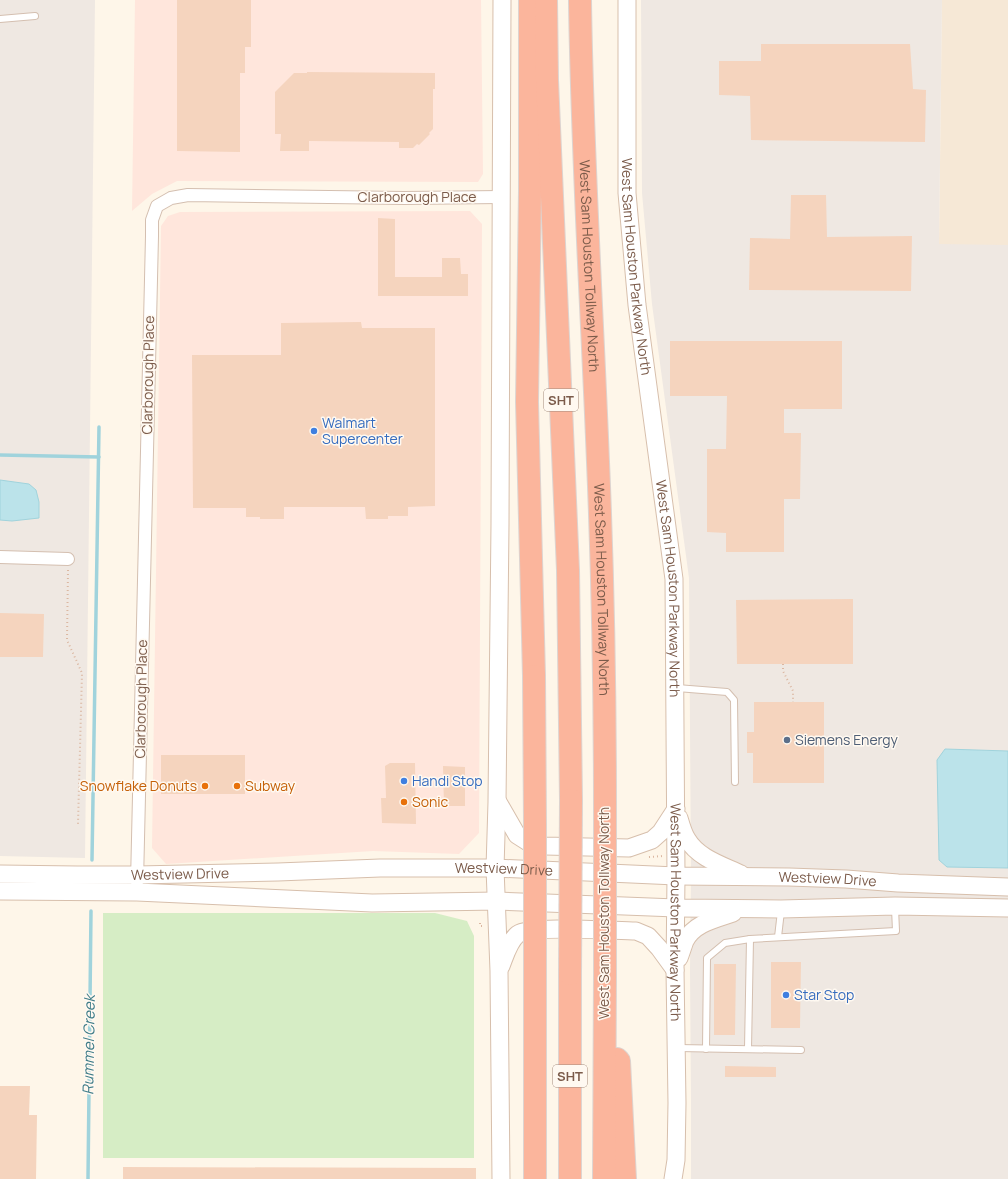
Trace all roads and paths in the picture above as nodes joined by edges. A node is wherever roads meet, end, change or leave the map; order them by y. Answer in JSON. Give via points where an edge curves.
{"nodes":[{"id":1,"x":502,"y":0,"type":"edge"},
{"id":2,"x":530,"y":0,"type":"edge"},
{"id":3,"x":546,"y":0,"type":"edge"},
{"id":4,"x":580,"y":0,"type":"edge"},
{"id":5,"x":627,"y":0,"type":"edge"},
{"id":6,"x":34,"y":16,"type":"dead end"},
{"id":7,"x":0,"y":19,"type":"edge"},
{"id":8,"x":502,"y":197,"type":"junction"},
{"id":9,"x":0,"y":557,"type":"edge"},
{"id":10,"x":68,"y":559,"type":"joint"},
{"id":11,"x":782,"y":664,"type":"dead end"},
{"id":12,"x":675,"y":688,"type":"junction"},
{"id":13,"x":793,"y":702,"type":"dead end"},
{"id":14,"x":736,"y":782,"type":"dead end"},
{"id":15,"x":498,"y":802,"type":"junction"},
{"id":16,"x":676,"y":809,"type":"junction"},
{"id":17,"x":78,"y":824,"type":"dead end"},
{"id":18,"x":496,"y":868,"type":"junction"},
{"id":19,"x":0,"y":874,"type":"edge"},
{"id":20,"x":137,"y":875,"type":"junction"},
{"id":21,"x":676,"y":876,"type":"junction"},
{"id":22,"x":747,"y":877,"type":"junction"},
{"id":23,"x":898,"y":884,"type":"junction"},
{"id":24,"x":1008,"y":887,"type":"edge"},
{"id":25,"x":0,"y":891,"type":"edge"},
{"id":26,"x":137,"y":892,"type":"junction"},
{"id":27,"x":497,"y":901,"type":"junction"},
{"id":28,"x":895,"y":906,"type":"junction"},
{"id":29,"x":676,"y":908,"type":"junction"},
{"id":30,"x":748,"y":908,"type":"junction"},
{"id":31,"x":781,"y":908,"type":"junction"},
{"id":32,"x":1008,"y":908,"type":"edge"},
{"id":33,"x":480,"y":923,"type":"dead end"},
{"id":34,"x":484,"y":926,"type":"dead end"},
{"id":35,"x":778,"y":937,"type":"junction"},
{"id":36,"x":750,"y":938,"type":"junction"},
{"id":37,"x":675,"y":970,"type":"junction"},
{"id":38,"x":499,"y":971,"type":"junction"},
{"id":39,"x":604,"y":1039,"type":"junction"},
{"id":40,"x":676,"y":1048,"type":"junction"},
{"id":41,"x":706,"y":1048,"type":"junction"},
{"id":42,"x":748,"y":1049,"type":"junction"},
{"id":43,"x":801,"y":1050,"type":"dead end"},
{"id":44,"x":501,"y":1179,"type":"edge"},
{"id":45,"x":535,"y":1179,"type":"edge"},
{"id":46,"x":570,"y":1179,"type":"edge"},
{"id":47,"x":604,"y":1179,"type":"edge"},
{"id":48,"x":625,"y":1179,"type":"edge"},
{"id":49,"x":675,"y":1179,"type":"edge"}],
"edges":[{"from":1,"to":8,"type":"main road"},
{"from":2,"to":45,"type":"highway","bridge":true,"via":[[527,402],[534,676]]},
{"from":3,"to":46,"type":"highway","number":"SHT","bridge":true,"via":[[547,80],[568,570],[571,800]]},
{"from":4,"to":39,"type":"highway","name":"West Sam Houston Tollway North","number":"SHT","bridge":true,"via":[[584,159],[602,545]]},
{"from":5,"to":12,"type":"main road","name":"West Sam Houston Parkway North","via":[[627,193],[637,305],[674,579]]},
{"from":6,"to":7,"type":"lane"},
{"from":8,"to":15,"type":"main road"},
{"from":8,"to":20,"type":"street","name":"Clarborough Place","via":[[188,196],[171,198],[157,206],[152,220]]},
{"from":9,"to":10,"type":"street"},
{"from":10,"to":17,"type":"path","via":[[67,640],[82,673]]},
{"from":11,"to":13,"type":"path","via":[[793,691]]},
{"from":12,"to":14,"type":"lane","via":[[727,692],[734,700]]},
{"from":12,"to":16,"type":"main road","name":"West Sam Houston Parkway North"},
{"from":15,"to":16,"type":"main road","via":[[517,835],[528,842],[545,846],[629,848],[652,840],[661,832]]},
{"from":15,"to":18,"type":"main road"},
{"from":16,"to":21,"type":"main road","name":"West Sam Houston Parkway North"},
{"from":16,"to":22,"type":"main road","via":[[686,839],[697,851]]},
{"from":18,"to":20,"type":"main road","name":"Westview Drive","via":[[380,868]]},
{"from":18,"to":21,"type":"main road","name":"Westview Drive"},
{"from":18,"to":27,"type":"main road"},
{"from":19,"to":20,"type":"main road","name":"Westview Drive"},
{"from":20,"to":26,"type":"street","name":"Clarborough Place"},
{"from":21,"to":22,"type":"main road","name":"Westview Drive"},
{"from":21,"to":29,"type":"main road","name":"West Sam Houston Parkway North"},
{"from":22,"to":23,"type":"main road","name":"Westview Drive","via":[[846,878]]},
{"from":23,"to":24,"type":"main road","name":"Westview Drive"},
{"from":23,"to":28,"type":"main road"},
{"from":25,"to":26,"type":"main road","name":"Westview Drive"},
{"from":26,"to":27,"type":"main road","name":"Westview Drive","via":[[372,903]]},
{"from":27,"to":29,"type":"main road","name":"Westview Drive"},
{"from":27,"to":38,"type":"main road"},
{"from":28,"to":31,"type":"main road","name":"Westview Drive"},
{"from":28,"to":32,"type":"main road","name":"Westview Drive"},
{"from":28,"to":35,"type":"lane","via":[[896,931]]},
{"from":29,"to":30,"type":"main road","name":"Westview Drive"},
{"from":29,"to":37,"type":"main road","name":"West Sam Houston Parkway North"},
{"from":30,"to":31,"type":"main road","name":"Westview Drive"},
{"from":30,"to":37,"type":"main road","via":[[707,922],[691,932]]},
{"from":31,"to":35,"type":"lane"},
{"from":33,"to":34,"type":"path","via":[[480,926]]},
{"from":35,"to":36,"type":"lane"},
{"from":36,"to":41,"type":"lane","via":[[725,943],[707,958]]},
{"from":36,"to":42,"type":"lane"},
{"from":37,"to":38,"type":"main road","via":[[648,936],[636,931],[543,929],[524,931],[517,935],[507,950]]},
{"from":37,"to":40,"type":"main road","name":"West Sam Houston Parkway North"},
{"from":38,"to":44,"type":"main road"},
{"from":39,"to":47,"type":"highway","name":"West Sam Houston Tollway North","number":"SHT"},
{"from":39,"to":48,"type":"highway","via":[[618,1061]]},
{"from":40,"to":41,"type":"lane"},
{"from":40,"to":49,"type":"main road","name":"West Sam Houston Parkway North"},
{"from":41,"to":42,"type":"lane"},
{"from":42,"to":43,"type":"lane"}]}
